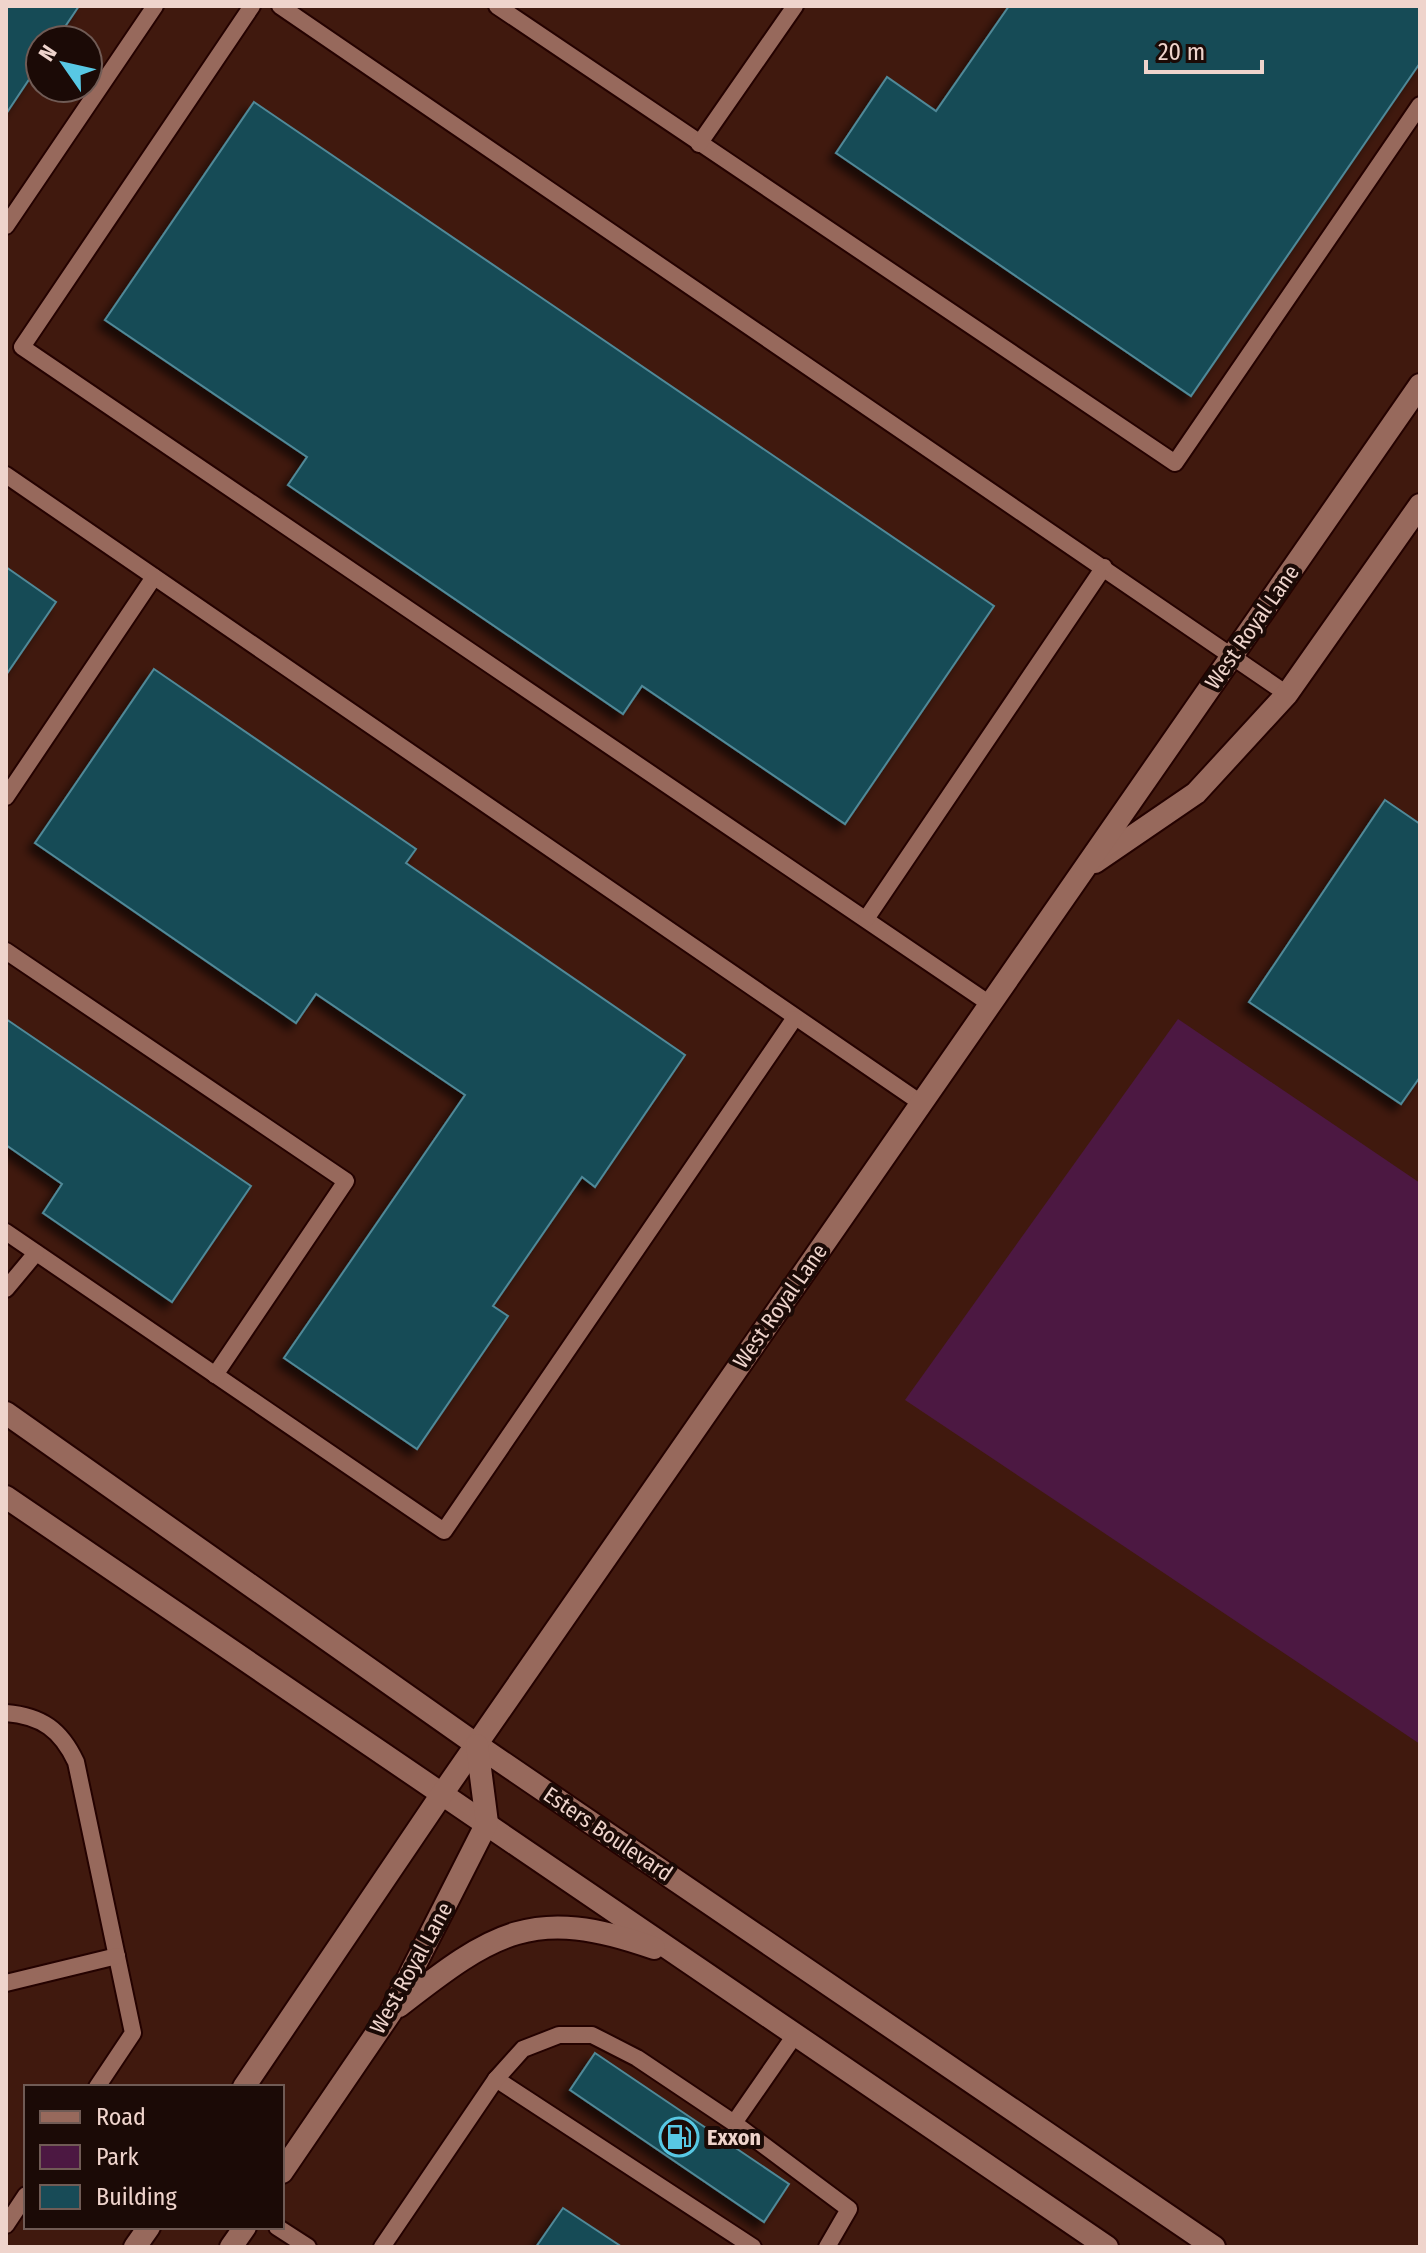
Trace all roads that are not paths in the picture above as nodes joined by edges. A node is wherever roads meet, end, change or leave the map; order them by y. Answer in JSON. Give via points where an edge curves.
{"nodes":[{"id":1,"x":155,"y":6,"type":"edge"},
{"id":2,"x":252,"y":6,"type":"edge"},
{"id":3,"x":280,"y":6,"type":"edge"},
{"id":4,"x":497,"y":6,"type":"edge"},
{"id":5,"x":795,"y":6,"type":"edge"},
{"id":6,"x":1420,"y":105,"type":"edge"},
{"id":7,"x":699,"y":144,"type":"junction"},
{"id":8,"x":6,"y":226,"type":"edge"},
{"id":9,"x":1420,"y":385,"type":"edge"},
{"id":10,"x":6,"y":475,"type":"edge"},
{"id":11,"x":1420,"y":505,"type":"edge"},
{"id":12,"x":1104,"y":567,"type":"junction"},
{"id":13,"x":154,"y":577,"type":"junction"},
{"id":14,"x":1233,"y":654,"type":"junction"},
{"id":15,"x":1287,"y":694,"type":"junction"},
{"id":16,"x":6,"y":797,"type":"edge"},
{"id":17,"x":1084,"y":869,"type":"junction"},
{"id":18,"x":866,"y":919,"type":"junction"},
{"id":19,"x":6,"y":951,"type":"edge"},
{"id":20,"x":990,"y":1004,"type":"junction"},
{"id":21,"x":794,"y":1019,"type":"junction"},
{"id":22,"x":921,"y":1103,"type":"junction"},
{"id":23,"x":6,"y":1232,"type":"edge"},
{"id":24,"x":36,"y":1253,"type":"junction"},
{"id":25,"x":6,"y":1289,"type":"edge"},
{"id":26,"x":215,"y":1375,"type":"junction"},
{"id":27,"x":6,"y":1413,"type":"edge"},
{"id":28,"x":6,"y":1497,"type":"edge"},
{"id":29,"x":6,"y":1713,"type":"edge"},
{"id":30,"x":477,"y":1745,"type":"junction"},
{"id":31,"x":442,"y":1794,"type":"junction"},
{"id":32,"x":487,"y":1823,"type":"junction"},
{"id":33,"x":117,"y":1956,"type":"junction"},
{"id":34,"x":685,"y":1959,"type":"junction"},
{"id":35,"x":6,"y":1983,"type":"edge"},
{"id":36,"x":391,"y":2012,"type":"junction"},
{"id":37,"x":795,"y":2035,"type":"junction"},
{"id":38,"x":496,"y":2079,"type":"junction"},
{"id":39,"x":98,"y":2085,"type":"edge"},
{"id":40,"x":245,"y":2085,"type":"edge"},
{"id":41,"x":734,"y":2123,"type":"junction"},
{"id":42,"x":284,"y":2169,"type":"edge"},
{"id":43,"x":24,"y":2198,"type":"edge"},
{"id":44,"x":6,"y":2225,"type":"edge"},
{"id":45,"x":148,"y":2229,"type":"edge"},
{"id":46,"x":244,"y":2229,"type":"edge"},
{"id":47,"x":280,"y":2229,"type":"edge"},
{"id":48,"x":1203,"y":2244,"type":"edge"},
{"id":49,"x":135,"y":2247,"type":"edge"},
{"id":50,"x":231,"y":2247,"type":"edge"},
{"id":51,"x":308,"y":2247,"type":"edge"},
{"id":52,"x":382,"y":2247,"type":"edge"},
{"id":53,"x":753,"y":2247,"type":"edge"},
{"id":54,"x":827,"y":2247,"type":"edge"},
{"id":55,"x":1107,"y":2247,"type":"edge"}],
"edges":[{"from":1,"to":8,"type":"lane"},
{"from":2,"to":18,"type":"lane","via":[[22,347]]},
{"from":3,"to":12,"type":"lane"},
{"from":4,"to":7,"type":"lane"},
{"from":5,"to":7,"type":"lane"},
{"from":6,"to":7,"type":"lane","via":[[1175,463]]},
{"from":9,"to":14,"type":"main road","name":"West Royal Lane"},
{"from":10,"to":13,"type":"lane"},
{"from":11,"to":15,"type":"main road","name":"West Royal Lane"},
{"from":12,"to":14,"type":"lane"},
{"from":12,"to":18,"type":"lane"},
{"from":13,"to":16,"type":"lane"},
{"from":13,"to":21,"type":"lane"},
{"from":14,"to":15,"type":"lane"},
{"from":14,"to":17,"type":"main road","name":"West Royal Lane"},
{"from":15,"to":17,"type":"main road","name":"West Royal Lane","via":[[1196,793]]},
{"from":17,"to":20,"type":"main road","name":"West Royal Lane"},
{"from":18,"to":20,"type":"lane"},
{"from":19,"to":26,"type":"lane","via":[[346,1181]]},
{"from":20,"to":22,"type":"main road","name":"West Royal Lane"},
{"from":21,"to":22,"type":"lane"},
{"from":21,"to":26,"type":"lane","via":[[444,1531]]},
{"from":22,"to":30,"type":"main road","name":"West Royal Lane"},
{"from":23,"to":24,"type":"lane"},
{"from":24,"to":25,"type":"lane"},
{"from":24,"to":26,"type":"lane"},
{"from":27,"to":30,"type":"main road","name":"Esters Boulevard"},
{"from":28,"to":31,"type":"main road"},
{"from":29,"to":33,"type":"lane","via":[[49,1724],[66,1741],[76,1762]]},
{"from":30,"to":31,"type":"main road","name":"West Royal Lane"},
{"from":30,"to":32,"type":"main road"},
{"from":30,"to":48,"type":"main road","name":"Esters Boulevard"},
{"from":31,"to":32,"type":"main road"},
{"from":31,"to":40,"type":"main road","name":"West Royal Lane"},
{"from":32,"to":34,"type":"main road"},
{"from":32,"to":36,"type":"main road","name":"West Royal Lane"},
{"from":33,"to":35,"type":"lane"},
{"from":33,"to":39,"type":"lane","via":[[133,2033]]},
{"from":34,"to":36,"type":"main road","via":[[608,1932],[574,1927],[518,1930],[459,1959]]},
{"from":34,"to":37,"type":"main road"},
{"from":36,"to":42,"type":"main road","name":"West Royal Lane"},
{"from":37,"to":41,"type":"lane"},
{"from":37,"to":55,"type":"main road"},
{"from":38,"to":41,"type":"lane","via":[[523,2049],[559,2035],[592,2035],[637,2058]]},
{"from":38,"to":52,"type":"lane"},
{"from":38,"to":53,"type":"lane"},
{"from":41,"to":54,"type":"lane","via":[[849,2209]]},
{"from":43,"to":44,"type":"lane"},
{"from":45,"to":49,"type":"main road"},
{"from":46,"to":50,"type":"main road"},
{"from":47,"to":51,"type":"lane"}]}
